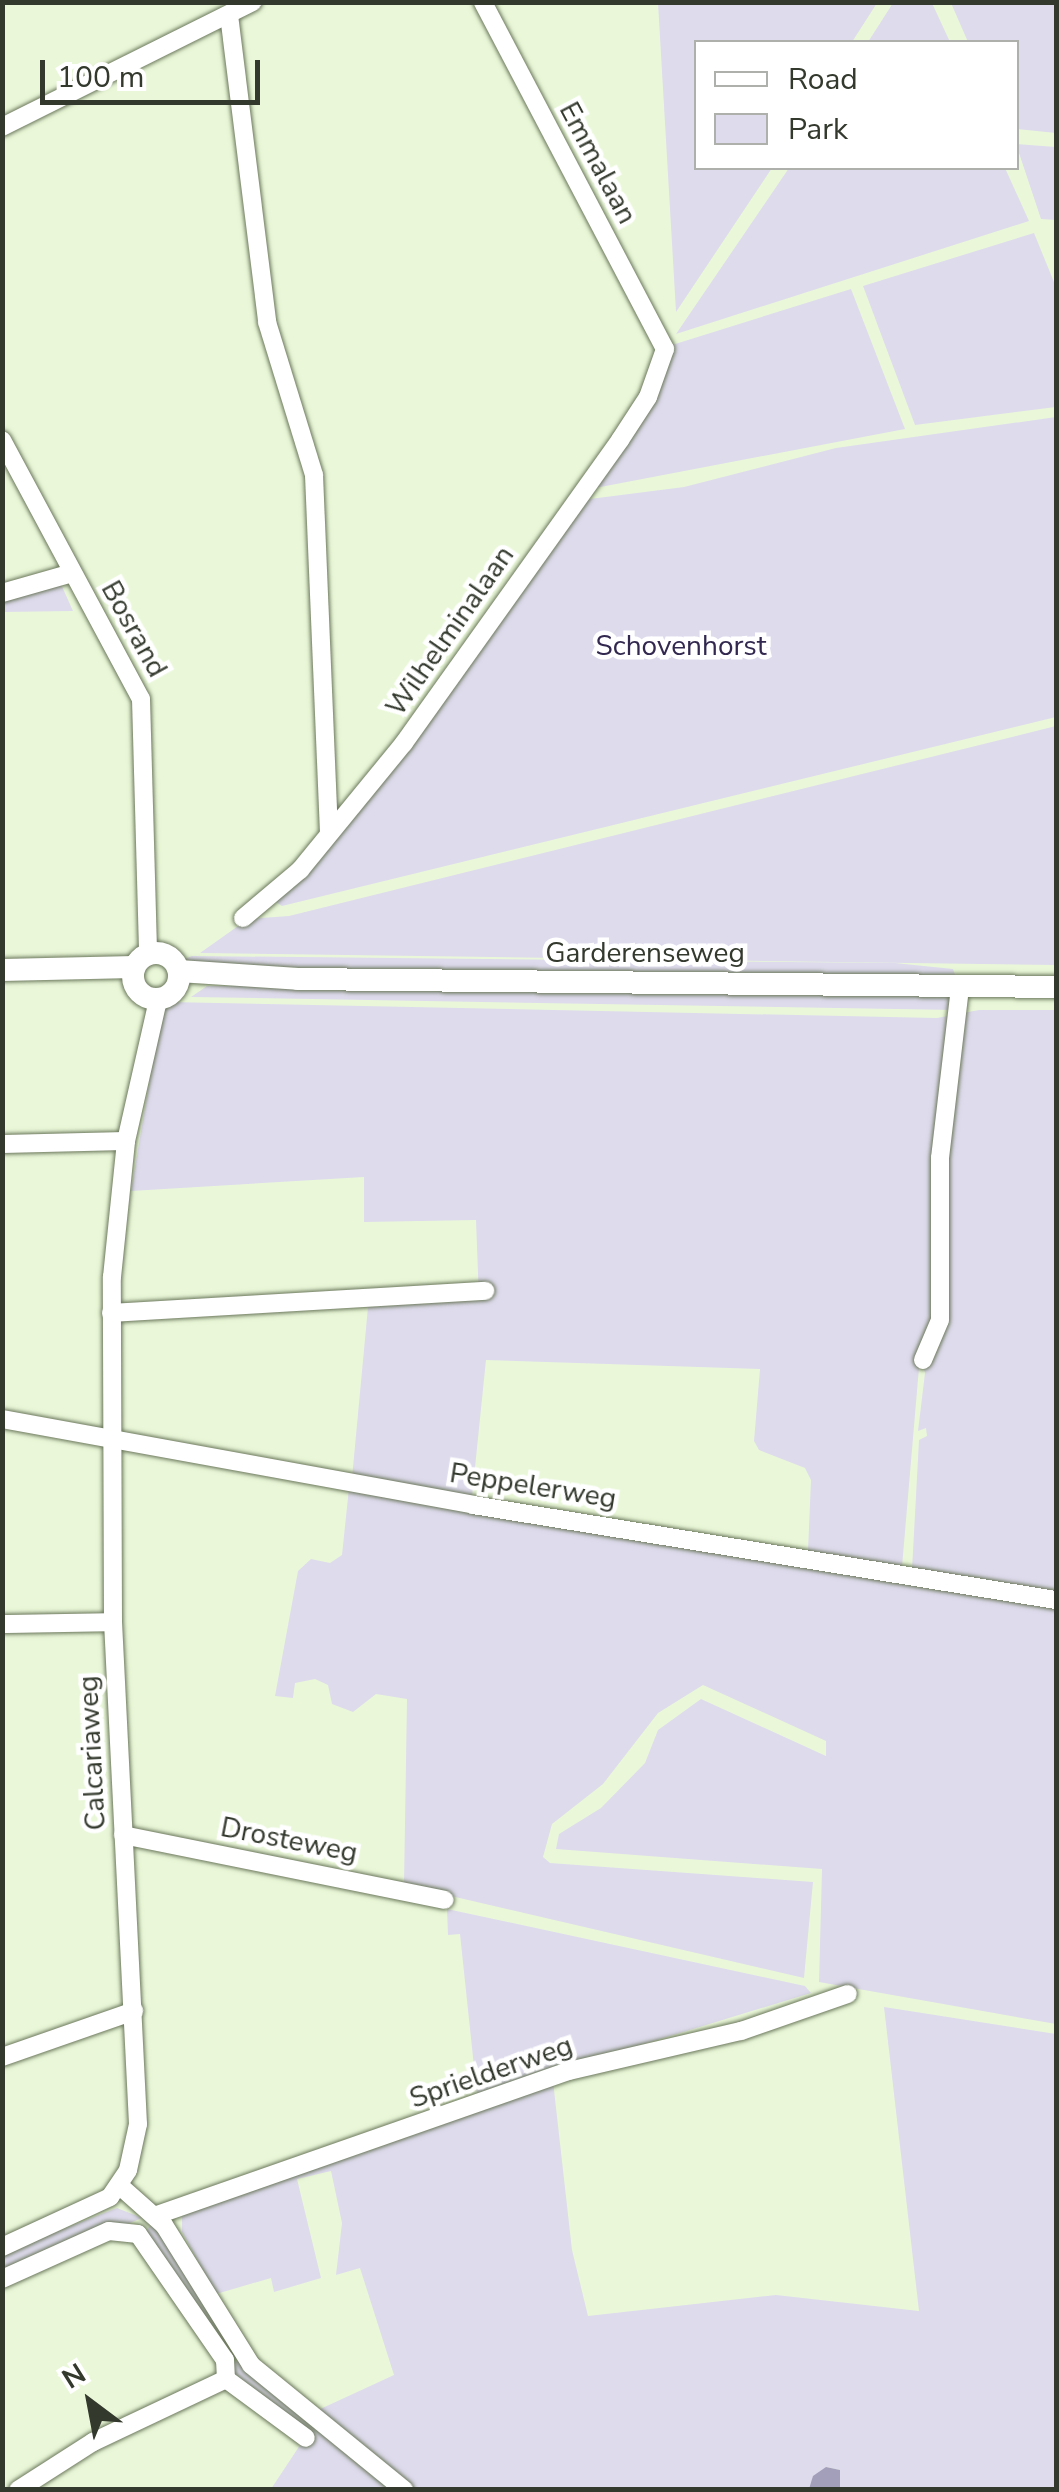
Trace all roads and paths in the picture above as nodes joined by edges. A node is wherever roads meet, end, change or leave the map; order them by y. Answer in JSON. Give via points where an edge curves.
{"nodes":[{"id":1,"x":483,"y":2,"type":"edge"},
{"id":2,"x":236,"y":8,"type":"edge"},
{"id":3,"x":2,"y":127,"type":"edge"},
{"id":4,"x":664,"y":349,"type":"joint"},
{"id":5,"x":2,"y":440,"type":"edge"},
{"id":6,"x":72,"y":573,"type":"junction"},
{"id":7,"x":2,"y":593,"type":"edge"},
{"id":8,"x":329,"y":833,"type":"junction"},
{"id":9,"x":244,"y":918,"type":"dead end"},
{"id":10,"x":2,"y":970,"type":"edge"},
{"id":11,"x":146,"y":975,"type":"junction"},
{"id":12,"x":179,"y":976,"type":"junction"},
{"id":13,"x":960,"y":986,"type":"junction"},
{"id":14,"x":1056,"y":988,"type":"edge"},
{"id":15,"x":126,"y":1141,"type":"junction"},
{"id":16,"x":2,"y":1144,"type":"edge"},
{"id":17,"x":486,"y":1291,"type":"dead end"},
{"id":18,"x":111,"y":1313,"type":"junction"},
{"id":19,"x":923,"y":1360,"type":"dead end"},
{"id":20,"x":2,"y":1419,"type":"edge"},
{"id":21,"x":113,"y":1438,"type":"junction"},
{"id":22,"x":1056,"y":1600,"type":"edge"},
{"id":23,"x":112,"y":1622,"type":"junction"},
{"id":24,"x":2,"y":1624,"type":"edge"},
{"id":25,"x":124,"y":1834,"type":"junction"},
{"id":26,"x":444,"y":1900,"type":"dead end"},
{"id":27,"x":848,"y":1994,"type":"dead end"},
{"id":28,"x":134,"y":2012,"type":"junction"},
{"id":29,"x":2,"y":2058,"type":"edge"},
{"id":30,"x":120,"y":2186,"type":"junction"},
{"id":31,"x":157,"y":2215,"type":"junction"},
{"id":32,"x":2,"y":2247,"type":"edge"},
{"id":33,"x":2,"y":2280,"type":"edge"},
{"id":34,"x":241,"y":2348,"type":"junction"},
{"id":35,"x":225,"y":2369,"type":"junction"},
{"id":36,"x":306,"y":2438,"type":"dead end"},
{"id":37,"x":18,"y":2490,"type":"edge"},
{"id":38,"x":404,"y":2490,"type":"edge"}],
"edges":[{"from":1,"to":4,"type":"street","name":"Emmalaan"},
{"from":2,"to":3,"type":"street"},
{"from":2,"to":8,"type":"street","via":[[267,322],[314,476]]},
{"from":4,"to":8,"type":"street","name":"Wilhelminalaan","via":[[648,396],[620,440],[404,744]]},
{"from":5,"to":6,"type":"street","name":"Bosrand"},
{"from":6,"to":7,"type":"street"},
{"from":6,"to":11,"type":"street","name":"Bosrand","via":[[141,698]]},
{"from":8,"to":9,"type":"street","name":"Wilhelminalaan","via":[[300,870]]},
{"from":10,"to":11,"type":"main road"},
{"from":11,"to":12,"type":"main road"},
{"from":11,"to":12,"type":"main road"},
{"from":11,"to":15,"type":"street","name":"Calcariaweg","via":[[148,1029]]},
{"from":12,"to":13,"type":"main road","name":"Garderenseweg"},
{"from":13,"to":14,"type":"main road","name":"Garderenseweg"},
{"from":13,"to":19,"type":"street","via":[[940,1158],[940,1320]]},
{"from":15,"to":16,"type":"street"},
{"from":15,"to":18,"type":"street","name":"Calcariaweg","via":[[115,1208]]},
{"from":17,"to":18,"type":"street"},
{"from":18,"to":21,"type":"street","name":"Calcariaweg"},
{"from":20,"to":21,"type":"street","name":"Peppelerweg"},
{"from":21,"to":22,"type":"street","name":"Peppelerweg"},
{"from":21,"to":23,"type":"street","name":"Calcariaweg"},
{"from":23,"to":24,"type":"street"},
{"from":23,"to":25,"type":"street","name":"Calcariaweg"},
{"from":25,"to":26,"type":"street","name":"Drosteweg"},
{"from":25,"to":28,"type":"street","name":"Calcariaweg"},
{"from":27,"to":31,"type":"street","name":"Sprielderweg","via":[[742,2031],[569,2071]]},
{"from":28,"to":29,"type":"street"},
{"from":28,"to":30,"type":"street","name":"Calcariaweg","via":[[138,2124]]},
{"from":30,"to":31,"type":"street"},
{"from":30,"to":32,"type":"street","via":[[97,2204]]},
{"from":31,"to":34,"type":"street"},
{"from":33,"to":35,"type":"street","via":[[128,2229],[144,2239]]},
{"from":34,"to":35,"type":"street"},
{"from":34,"to":38,"type":"street","via":[[265,2377]]},
{"from":35,"to":36,"type":"street"},
{"from":35,"to":37,"type":"street"}]}
